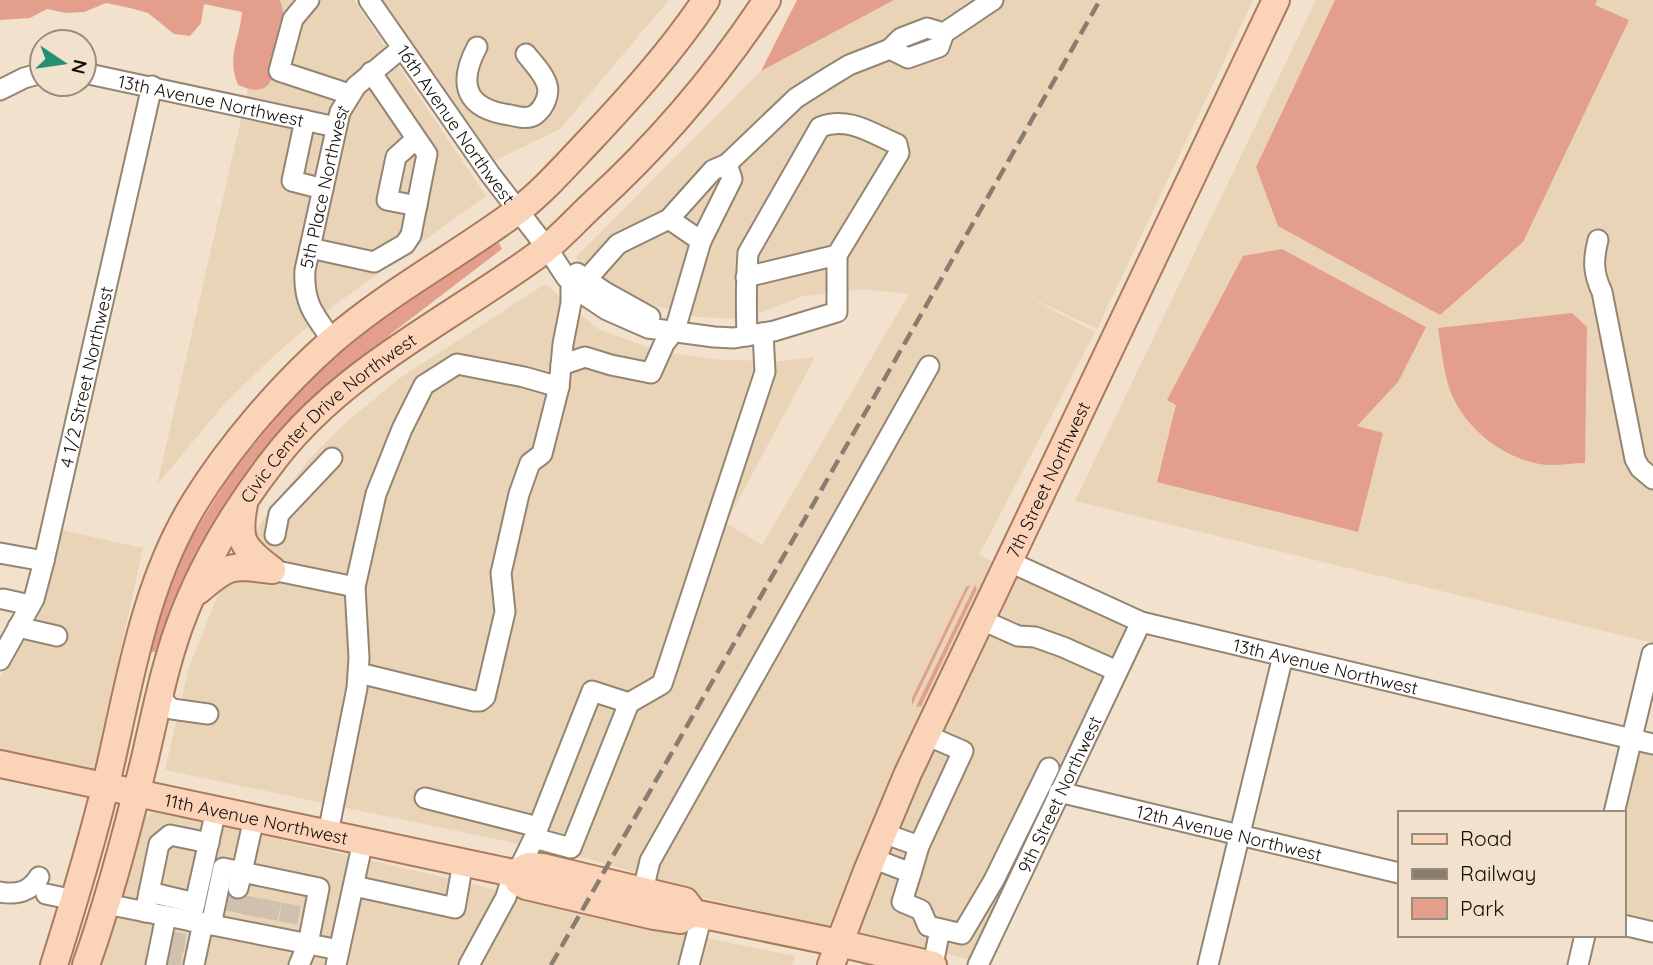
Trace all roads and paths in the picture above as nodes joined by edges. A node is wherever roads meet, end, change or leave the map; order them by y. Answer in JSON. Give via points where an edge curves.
{"nodes":[{"id":1,"x":309,"y":0,"type":"edge"},
{"id":2,"x":369,"y":0,"type":"edge"},
{"id":3,"x":706,"y":0,"type":"edge"},
{"id":4,"x":767,"y":0,"type":"edge"},
{"id":5,"x":993,"y":0,"type":"edge"},
{"id":6,"x":1276,"y":0,"type":"edge"},
{"id":7,"x":477,"y":47,"type":"dead end"},
{"id":8,"x":402,"y":48,"type":"junction"},
{"id":9,"x":526,"y":54,"type":"dead end"},
{"id":10,"x":371,"y":72,"type":"junction"},
{"id":11,"x":98,"y":76,"type":"edge"},
{"id":12,"x":28,"y":79,"type":"edge"},
{"id":13,"x":152,"y":86,"type":"junction"},
{"id":14,"x":0,"y":90,"type":"edge"},
{"id":15,"x":349,"y":94,"type":"junction"},
{"id":16,"x":305,"y":120,"type":"junction"},
{"id":17,"x":336,"y":127,"type":"junction"},
{"id":18,"x":416,"y":139,"type":"junction"},
{"id":19,"x":727,"y":164,"type":"junction"},
{"id":20,"x":323,"y":188,"type":"junction"},
{"id":21,"x":417,"y":206,"type":"junction"},
{"id":22,"x":518,"y":210,"type":"junction"},
{"id":23,"x":669,"y":219,"type":"junction"},
{"id":24,"x":1598,"y":240,"type":"dead end"},
{"id":25,"x":701,"y":241,"type":"junction"},
{"id":26,"x":310,"y":248,"type":"junction"},
{"id":27,"x":547,"y":248,"type":"junction"},
{"id":28,"x":837,"y":256,"type":"junction"},
{"id":29,"x":746,"y":277,"type":"junction"},
{"id":30,"x":578,"y":282,"type":"junction"},
{"id":31,"x":675,"y":330,"type":"junction"},
{"id":32,"x":755,"y":335,"type":"junction"},
{"id":33,"x":332,"y":341,"type":"junction"},
{"id":34,"x":563,"y":344,"type":"junction"},
{"id":35,"x":561,"y":365,"type":"junction"},
{"id":36,"x":929,"y":366,"type":"dead end"},
{"id":37,"x":524,"y":377,"type":"junction"},
{"id":38,"x":559,"y":387,"type":"junction"},
{"id":39,"x":331,"y":458,"type":"dead end"},
{"id":40,"x":1653,"y":479,"type":"edge"},
{"id":41,"x":245,"y":501,"type":"junction"},
{"id":42,"x":275,"y":535,"type":"dead end"},
{"id":43,"x":0,"y":553,"type":"edge"},
{"id":44,"x":44,"y":561,"type":"junction"},
{"id":45,"x":1010,"y":562,"type":"junction"},
{"id":46,"x":272,"y":570,"type":"junction"},
{"id":47,"x":355,"y":587,"type":"junction"},
{"id":48,"x":193,"y":595,"type":"junction"},
{"id":49,"x":3,"y":599,"type":"dead end"},
{"id":50,"x":30,"y":605,"type":"junction"},
{"id":51,"x":982,"y":620,"type":"junction"},
{"id":52,"x":1141,"y":622,"type":"junction"},
{"id":53,"x":11,"y":629,"type":"edge"},
{"id":54,"x":57,"y":636,"type":"dead end"},
{"id":55,"x":1652,"y":654,"type":"edge"},
{"id":56,"x":1283,"y":656,"type":"junction"},
{"id":57,"x":0,"y":660,"type":"edge"},
{"id":58,"x":1117,"y":671,"type":"junction"},
{"id":59,"x":358,"y":680,"type":"junction"},
{"id":60,"x":162,"y":690,"type":"junction"},
{"id":61,"x":629,"y":703,"type":"junction"},
{"id":62,"x":208,"y":714,"type":"dead end"},
{"id":63,"x":926,"y":734,"type":"junction"},
{"id":64,"x":1632,"y":739,"type":"junction"},
{"id":65,"x":1653,"y":744,"type":"edge"},
{"id":66,"x":0,"y":764,"type":"edge"},
{"id":67,"x":1049,"y":768,"type":"dead end"},
{"id":68,"x":105,"y":787,"type":"junction"},
{"id":69,"x":136,"y":793,"type":"junction"},
{"id":70,"x":1050,"y":795,"type":"junction"},
{"id":71,"x":425,"y":798,"type":"dead end"},
{"id":72,"x":216,"y":810,"type":"junction"},
{"id":73,"x":1614,"y":811,"type":"edge"},
{"id":74,"x":254,"y":818,"type":"junction"},
{"id":75,"x":536,"y":832,"type":"junction"},
{"id":76,"x":328,"y":833,"type":"junction"},
{"id":77,"x":883,"y":833,"type":"junction"},
{"id":78,"x":1029,"y":834,"type":"junction"},
{"id":79,"x":1239,"y":835,"type":"junction"},
{"id":80,"x":363,"y":841,"type":"junction"},
{"id":81,"x":209,"y":843,"type":"junction"},
{"id":82,"x":919,"y":846,"type":"junction"},
{"id":83,"x":872,"y":858,"type":"junction"},
{"id":84,"x":463,"y":862,"type":"junction"},
{"id":85,"x":515,"y":872,"type":"junction"},
{"id":86,"x":911,"y":873,"type":"junction"},
{"id":87,"x":1398,"y":873,"type":"edge"},
{"id":88,"x":994,"y":880,"type":"junction"},
{"id":89,"x":266,"y":885,"type":"junction"},
{"id":90,"x":354,"y":886,"type":"junction"},
{"id":91,"x":1013,"y":889,"type":"junction"},
{"id":92,"x":643,"y":890,"type":"junction"},
{"id":93,"x":0,"y":892,"type":"edge"},
{"id":94,"x":149,"y":892,"type":"junction"},
{"id":95,"x":74,"y":900,"type":"junction"},
{"id":96,"x":106,"y":904,"type":"junction"},
{"id":97,"x":145,"y":912,"type":"junction"},
{"id":98,"x":698,"y":914,"type":"junction"},
{"id":99,"x":166,"y":916,"type":"junction"},
{"id":100,"x":239,"y":923,"type":"junction"},
{"id":101,"x":1625,"y":925,"type":"edge"},
{"id":102,"x":965,"y":928,"type":"junction"},
{"id":103,"x":940,"y":929,"type":"junction"},
{"id":104,"x":1653,"y":932,"type":"edge"},
{"id":105,"x":1585,"y":937,"type":"edge"},
{"id":106,"x":990,"y":939,"type":"junction"},
{"id":107,"x":308,"y":944,"type":"junction"},
{"id":108,"x":176,"y":954,"type":"edge"},
{"id":109,"x":835,"y":954,"type":"edge"},
{"id":110,"x":337,"y":957,"type":"edge"},
{"id":111,"x":922,"y":964,"type":"edge"},
{"id":112,"x":54,"y":965,"type":"edge"},
{"id":113,"x":86,"y":965,"type":"edge"},
{"id":114,"x":299,"y":965,"type":"edge"},
{"id":115,"x":469,"y":965,"type":"edge"},
{"id":116,"x":690,"y":965,"type":"edge"},
{"id":117,"x":978,"y":965,"type":"edge"},
{"id":118,"x":1208,"y":965,"type":"edge"},
{"id":119,"x":1578,"y":965,"type":"edge"}],
"edges":[{"from":1,"to":15,"type":"street","via":[[293,19],[279,71]]},
{"from":2,"to":8,"type":"street","name":"16th Avenue Northwest"},
{"from":3,"to":22,"type":"main road","via":[[649,76]]},
{"from":4,"to":27,"type":"main road","name":"Civic Center Drive Northwest","via":[[722,65],[663,135]]},
{"from":5,"to":19,"type":"street","via":[[944,33],[927,28],[849,65],[796,98]]},
{"from":6,"to":45,"type":"main road","name":"7th Street Northwest"},
{"from":7,"to":9,"type":"street","via":[[466,74],[472,99],[492,113],[527,118],[536,114],[548,91]]},
{"from":8,"to":10,"type":"street","name":"5th Place Northwest"},
{"from":8,"to":22,"type":"street","name":"16th Avenue Northwest"},
{"from":10,"to":15,"type":"street","name":"5th Place Northwest"},
{"from":10,"to":18,"type":"street"},
{"from":11,"to":13,"type":"street","name":"13th Avenue Northwest"},
{"from":12,"to":14,"type":"street"},
{"from":13,"to":16,"type":"street","name":"13th Avenue Northwest"},
{"from":13,"to":44,"type":"street","name":"4 1/2 Street Northwest"},
{"from":15,"to":17,"type":"street","name":"5th Place Northwest"},
{"from":16,"to":17,"type":"street","name":"13th Avenue Northwest"},
{"from":16,"to":20,"type":"street","via":[[292,181]]},
{"from":17,"to":20,"type":"street","name":"5th Place Northwest"},
{"from":18,"to":21,"type":"street","via":[[426,154]]},
{"from":18,"to":21,"type":"street","via":[[396,156],[387,200]]},
{"from":19,"to":23,"type":"street","via":[[713,170]]},
{"from":19,"to":25,"type":"street","via":[[732,179]]},
{"from":20,"to":26,"type":"street","name":"5th Place Northwest"},
{"from":21,"to":26,"type":"street","via":[[405,244],[374,262]]},
{"from":22,"to":27,"type":"street","name":"16th Avenue Northwest"},
{"from":22,"to":33,"type":"main road"},
{"from":23,"to":25,"type":"street"},
{"from":23,"to":30,"type":"street","via":[[618,244]]},
{"from":24,"to":40,"type":"street","via":[[1595,278],[1602,292],[1635,459]]},
{"from":25,"to":31,"type":"street"},
{"from":26,"to":33,"type":"street","name":"5th Place Northwest","via":[[305,296]]},
{"from":27,"to":30,"type":"street","name":"16th Avenue Northwest"},
{"from":27,"to":41,"type":"main road","name":"Civic Center Drive Northwest","via":[[367,371],[320,409],[276,457]]},
{"from":28,"to":29,"type":"street"},
{"from":28,"to":29,"type":"street","via":[[899,153],[897,144],[847,122],[820,127],[748,253]]},
{"from":28,"to":32,"type":"street","name":"16th Avenue Northwest","via":[[837,312]]},
{"from":29,"to":32,"type":"street"},
{"from":30,"to":31,"type":"street","name":"16th Avenue Northwest","via":[[607,310],[648,328]]},
{"from":30,"to":34,"type":"street"},
{"from":31,"to":32,"type":"street","name":"16th Avenue Northwest","via":[[714,337]]},
{"from":31,"to":35,"type":"street","via":[[651,373],[585,357]]},
{"from":32,"to":61,"type":"street","via":[[765,372],[662,684]]},
{"from":33,"to":68,"type":"main road","via":[[251,425],[181,525],[147,611]]},
{"from":34,"to":35,"type":"street"},
{"from":34,"to":37,"type":"street","via":[[540,372]]},
{"from":35,"to":38,"type":"street"},
{"from":36,"to":92,"type":"street","via":[[650,862]]},
{"from":37,"to":38,"type":"street"},
{"from":37,"to":47,"type":"street","via":[[457,364],[424,385],[376,495]]},
{"from":38,"to":59,"type":"street","via":[[542,454],[530,463],[519,494],[502,573],[505,612],[485,697],[474,701]]},
{"from":39,"to":42,"type":"street","via":[[279,514]]},
{"from":41,"to":46,"type":"main road","via":[[242,540]]},
{"from":41,"to":48,"type":"main road","name":"Civic Center Drive Northwest"},
{"from":43,"to":44,"type":"street"},
{"from":44,"to":50,"type":"street","name":"4 1/2 Street Northwest"},
{"from":45,"to":51,"type":"main road","name":"7th Street Northwest"},
{"from":45,"to":52,"type":"street","name":"13th Avenue Northwest"},
{"from":46,"to":47,"type":"street"},
{"from":46,"to":48,"type":"main road","via":[[237,566],[222,570]]},
{"from":47,"to":59,"type":"street"},
{"from":48,"to":60,"type":"main road","name":"Civic Center Drive Northwest"},
{"from":49,"to":50,"type":"street"},
{"from":50,"to":53,"type":"street","name":"4 1/2 Street Northwest"},
{"from":51,"to":58,"type":"street"},
{"from":51,"to":63,"type":"main road","name":"7th Street Northwest"},
{"from":52,"to":56,"type":"street","name":"13th Avenue Northwest"},
{"from":52,"to":58,"type":"street","name":"9th Street Northwest"},
{"from":53,"to":54,"type":"street"},
{"from":53,"to":57,"type":"street","name":"4 1/2 Street Northwest"},
{"from":55,"to":64,"type":"street"},
{"from":56,"to":64,"type":"street","name":"13th Avenue Northwest"},
{"from":56,"to":79,"type":"street"},
{"from":58,"to":70,"type":"street","name":"9th Street Northwest"},
{"from":59,"to":76,"type":"street"},
{"from":60,"to":62,"type":"street","via":[[168,707]]},
{"from":60,"to":69,"type":"main road","name":"Civic Center Drive Northwest"},
{"from":61,"to":75,"type":"street","via":[[592,691]]},
{"from":61,"to":75,"type":"street","via":[[571,848]]},
{"from":63,"to":77,"type":"main road","name":"7th Street Northwest"},
{"from":63,"to":82,"type":"street","via":[[962,751]]},
{"from":64,"to":65,"type":"street","name":"13th Avenue Northwest"},
{"from":64,"to":73,"type":"street"},
{"from":66,"to":68,"type":"main road","name":"11th Avenue Northwest"},
{"from":67,"to":70,"type":"street"},
{"from":68,"to":69,"type":"main road","name":"11th Avenue Northwest"},
{"from":68,"to":95,"type":"main road"},
{"from":69,"to":72,"type":"main road","name":"11th Avenue Northwest"},
{"from":69,"to":96,"type":"main road","name":"Civic Center Drive Northwest"},
{"from":70,"to":78,"type":"street","name":"9th Street Northwest"},
{"from":70,"to":79,"type":"street","name":"12th Avenue Northwest"},
{"from":71,"to":75,"type":"street"},
{"from":72,"to":74,"type":"main road","name":"11th Avenue Northwest"},
{"from":72,"to":81,"type":"street"},
{"from":74,"to":76,"type":"main road","name":"11th Avenue Northwest"},
{"from":74,"to":89,"type":"street"},
{"from":75,"to":85,"type":"street"},
{"from":76,"to":80,"type":"main road","name":"11th Avenue Northwest"},
{"from":77,"to":82,"type":"street"},
{"from":77,"to":83,"type":"main road","name":"7th Street Northwest"},
{"from":78,"to":88,"type":"street"},
{"from":78,"to":91,"type":"street","name":"9th Street Northwest"},
{"from":79,"to":87,"type":"street","name":"12th Avenue Northwest"},
{"from":79,"to":118,"type":"street"},
{"from":80,"to":84,"type":"main road","name":"11th Avenue Northwest"},
{"from":80,"to":90,"type":"street"},
{"from":81,"to":94,"type":"street","via":[[170,835],[159,844]]},
{"from":81,"to":100,"type":"street"},
{"from":82,"to":86,"type":"street"},
{"from":83,"to":86,"type":"street"},
{"from":83,"to":109,"type":"main road","name":"7th Street Northwest"},
{"from":84,"to":85,"type":"main road","name":"11th Avenue Northwest"},
{"from":84,"to":90,"type":"street","via":[[455,908]]},
{"from":85,"to":92,"type":"main road","name":"11th Avenue Northwest","via":[[542,867]]},
{"from":85,"to":98,"type":"main road","name":"11th Avenue Northwest","via":[[526,886],[654,916],[680,920]]},
{"from":85,"to":115,"type":"street"},
{"from":86,"to":103,"type":"street","via":[[902,902],[921,910],[928,926]]},
{"from":88,"to":91,"type":"street"},
{"from":88,"to":102,"type":"street"},
{"from":89,"to":100,"type":"street","via":[[223,868]]},
{"from":89,"to":107,"type":"street","via":[[319,888]]},
{"from":90,"to":110,"type":"street"},
{"from":91,"to":106,"type":"street","name":"9th Street Northwest"},
{"from":92,"to":98,"type":"main road","name":"11th Avenue Northwest","via":[[685,901]]},
{"from":93,"to":95,"type":"street","via":[[11,894],[43,886]]},
{"from":94,"to":97,"type":"street"},
{"from":94,"to":100,"type":"street"},
{"from":95,"to":112,"type":"main road"},
{"from":96,"to":97,"type":"street"},
{"from":96,"to":113,"type":"main road","name":"Civic Center Drive Northwest"},
{"from":97,"to":99,"type":"street"},
{"from":98,"to":109,"type":"main road","name":"11th Avenue Northwest"},
{"from":98,"to":116,"type":"street"},
{"from":99,"to":100,"type":"street"},
{"from":99,"to":108,"type":"street"},
{"from":100,"to":107,"type":"street"},
{"from":100,"to":108,"type":"street"},
{"from":101,"to":104,"type":"street"},
{"from":102,"to":103,"type":"street","via":[[962,934]]},
{"from":102,"to":106,"type":"street"},
{"from":103,"to":111,"type":"street"},
{"from":105,"to":119,"type":"street"},
{"from":106,"to":117,"type":"street","name":"9th Street Northwest"},
{"from":107,"to":110,"type":"street"},
{"from":107,"to":114,"type":"street"},
{"from":109,"to":111,"type":"main road","name":"11th Avenue Northwest"}]}
